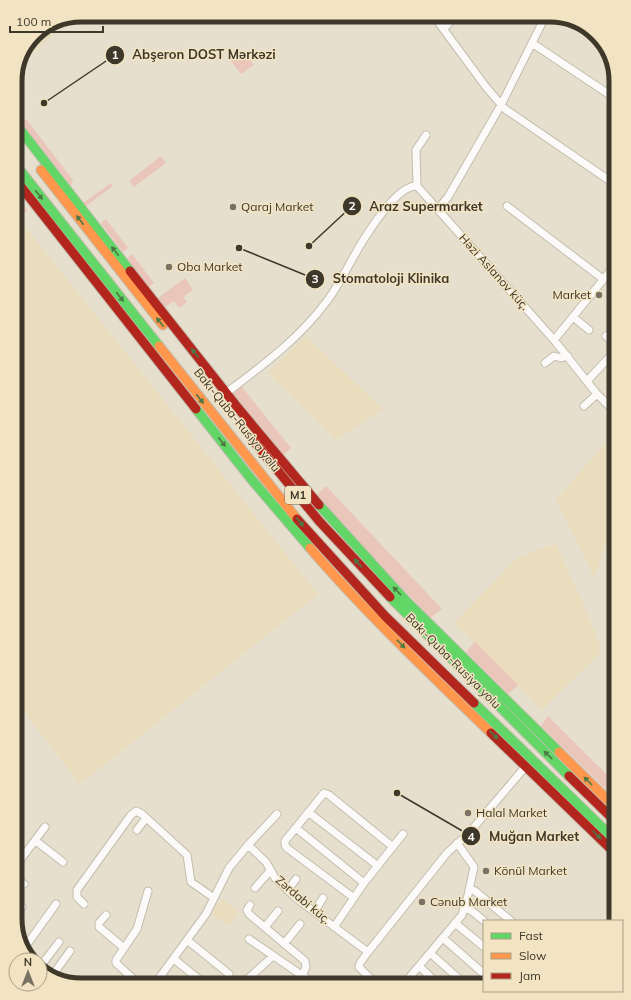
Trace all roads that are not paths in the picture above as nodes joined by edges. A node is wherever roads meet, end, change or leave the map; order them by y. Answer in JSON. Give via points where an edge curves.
{"nodes":[{"id":1,"x":438,"y":22,"type":"edge"},
{"id":2,"x":450,"y":22,"type":"edge"},
{"id":3,"x":542,"y":22,"type":"edge"},
{"id":4,"x":444,"y":29,"type":"junction"},
{"id":5,"x":532,"y":43,"type":"junction"},
{"id":6,"x":609,"y":94,"type":"edge"},
{"id":7,"x":501,"y":105,"type":"junction"},
{"id":8,"x":22,"y":131,"type":"edge"},
{"id":9,"x":426,"y":135,"type":"dead end"},
{"id":10,"x":22,"y":145,"type":"edge"},
{"id":11,"x":22,"y":173,"type":"edge"},
{"id":12,"x":609,"y":180,"type":"edge"},
{"id":13,"x":416,"y":186,"type":"junction"},
{"id":14,"x":22,"y":188,"type":"edge"},
{"id":15,"x":507,"y":206,"type":"dead end"},
{"id":16,"x":438,"y":209,"type":"junction"},
{"id":17,"x":609,"y":276,"type":"edge"},
{"id":18,"x":603,"y":279,"type":"junction"},
{"id":19,"x":573,"y":317,"type":"junction"},
{"id":20,"x":589,"y":330,"type":"dead end"},
{"id":21,"x":606,"y":336,"type":"dead end"},
{"id":22,"x":609,"y":339,"type":"edge"},
{"id":23,"x":554,"y":340,"type":"junction"},
{"id":24,"x":568,"y":356,"type":"junction"},
{"id":25,"x":609,"y":358,"type":"edge"},
{"id":26,"x":545,"y":363,"type":"dead end"},
{"id":27,"x":588,"y":380,"type":"junction"},
{"id":28,"x":226,"y":393,"type":"junction"},
{"id":29,"x":597,"y":394,"type":"junction"},
{"id":30,"x":584,"y":406,"type":"dead end"},
{"id":31,"x":609,"y":406,"type":"edge"},
{"id":32,"x":526,"y":766,"type":"junction"},
{"id":33,"x":609,"y":801,"type":"edge"},
{"id":34,"x":308,"y":812,"type":"junction"},
{"id":35,"x":277,"y":814,"type":"dead end"},
{"id":36,"x":609,"y":815,"type":"edge"},
{"id":37,"x":146,"y":818,"type":"junction"},
{"id":38,"x":45,"y":828,"type":"dead end"},
{"id":39,"x":296,"y":828,"type":"junction"},
{"id":40,"x":137,"y":830,"type":"dead end"},
{"id":41,"x":403,"y":834,"type":"dead end"},
{"id":42,"x":609,"y":834,"type":"edge"},
{"id":43,"x":36,"y":840,"type":"junction"},
{"id":44,"x":457,"y":843,"type":"junction"},
{"id":45,"x":248,"y":846,"type":"junction"},
{"id":46,"x":393,"y":846,"type":"junction"},
{"id":47,"x":609,"y":847,"type":"edge"},
{"id":48,"x":22,"y":858,"type":"edge"},
{"id":49,"x":63,"y":862,"type":"dead end"},
{"id":50,"x":378,"y":866,"type":"junction"},
{"id":51,"x":270,"y":871,"type":"junction"},
{"id":52,"x":296,"y":879,"type":"dead end"},
{"id":53,"x":364,"y":883,"type":"junction"},
{"id":54,"x":255,"y":888,"type":"dead end"},
{"id":55,"x":470,"y":889,"type":"junction"},
{"id":56,"x":288,"y":890,"type":"junction"},
{"id":57,"x":148,"y":891,"type":"dead end"},
{"id":58,"x":214,"y":898,"type":"junction"},
{"id":59,"x":323,"y":898,"type":"dead end"},
{"id":60,"x":354,"y":898,"type":"junction"},
{"id":61,"x":56,"y":904,"type":"dead end"},
{"id":62,"x":84,"y":904,"type":"dead end"},
{"id":63,"x":250,"y":905,"type":"dead end"},
{"id":64,"x":465,"y":908,"type":"junction"},
{"id":65,"x":278,"y":911,"type":"dead end"},
{"id":66,"x":314,"y":912,"type":"junction"},
{"id":67,"x":106,"y":915,"type":"dead end"},
{"id":68,"x":483,"y":920,"type":"edge"},
{"id":69,"x":510,"y":920,"type":"edge"},
{"id":70,"x":455,"y":923,"type":"junction"},
{"id":71,"x":300,"y":924,"type":"dead end"},
{"id":72,"x":266,"y":927,"type":"junction"},
{"id":73,"x":334,"y":927,"type":"junction"},
{"id":74,"x":443,"y":938,"type":"junction"},
{"id":75,"x":249,"y":939,"type":"dead end"},
{"id":76,"x":187,"y":940,"type":"junction"},
{"id":77,"x":59,"y":942,"type":"dead end"},
{"id":78,"x":27,"y":944,"type":"edge"},
{"id":79,"x":284,"y":944,"type":"junction"},
{"id":80,"x":483,"y":946,"type":"edge"},
{"id":81,"x":124,"y":948,"type":"junction"},
{"id":82,"x":70,"y":951,"type":"dead end"},
{"id":83,"x":368,"y":952,"type":"junction"},
{"id":84,"x":430,"y":953,"type":"junction"},
{"id":85,"x":273,"y":956,"type":"junction"},
{"id":86,"x":48,"y":957,"type":"edge"},
{"id":87,"x":174,"y":959,"type":"junction"},
{"id":88,"x":419,"y":966,"type":"junction"},
{"id":89,"x":55,"y":972,"type":"edge"},
{"id":90,"x":483,"y":973,"type":"edge"},
{"id":91,"x":230,"y":974,"type":"dead end"},
{"id":92,"x":302,"y":976,"type":"junction"},
{"id":93,"x":132,"y":978,"type":"edge"},
{"id":94,"x":159,"y":978,"type":"edge"},
{"id":95,"x":197,"y":978,"type":"edge"},
{"id":96,"x":249,"y":978,"type":"edge"},
{"id":97,"x":305,"y":978,"type":"edge"},
{"id":98,"x":370,"y":978,"type":"edge"},
{"id":99,"x":409,"y":978,"type":"edge"},
{"id":100,"x":432,"y":978,"type":"edge"},
{"id":101,"x":458,"y":978,"type":"edge"}],
"edges":[{"from":1,"to":4,"type":"street"},
{"from":2,"to":4,"type":"street"},
{"from":3,"to":5,"type":"street"},
{"from":4,"to":7,"type":"street"},
{"from":5,"to":6,"type":"street"},
{"from":5,"to":7,"type":"street"},
{"from":7,"to":12,"type":"street"},
{"from":7,"to":16,"type":"street","via":[[448,197]]},
{"from":28,"to":8,"type":"highway","one_way":true},
{"from":9,"to":13,"type":"street","via":[[416,150]]},
{"from":36,"to":10,"type":"highway","name":"Bakı-Quba-Rusiya yolu","number":"M1","one_way":true,"via":[[410,617],[319,521],[204,379]]},
{"from":11,"to":42,"type":"highway","name":"Bakı-Quba-Rusiya yolu","number":"M1","one_way":true,"via":[[307,531],[385,616]]},
{"from":13,"to":16,"type":"street","name":"Həzi Aslanov küç."},
{"from":13,"to":28,"type":"street","via":[[408,187],[377,220],[354,253],[328,300],[298,335],[269,361]]},
{"from":14,"to":32,"type":"highway","one_way":true,"via":[[252,480],[315,554],[432,676]]},
{"from":15,"to":18,"type":"street"},
{"from":16,"to":23,"type":"street","name":"Həzi Aslanov küç."},
{"from":17,"to":18,"type":"street"},
{"from":18,"to":19,"type":"street"},
{"from":19,"to":20,"type":"street"},
{"from":19,"to":23,"type":"street"},
{"from":21,"to":22,"type":"street"},
{"from":23,"to":24,"type":"street","name":"Həzi Aslanov küç."},
{"from":24,"to":26,"type":"street","via":[[554,356]]},
{"from":24,"to":27,"type":"street","name":"Həzi Aslanov küç."},
{"from":25,"to":27,"type":"street"},
{"from":27,"to":29,"type":"street","name":"Həzi Aslanov küç."},
{"from":33,"to":28,"type":"highway","one_way":true,"via":[[379,572],[282,462]]},
{"from":29,"to":30,"type":"street"},
{"from":29,"to":31,"type":"street","name":"Həzi Aslanov küç."},
{"from":32,"to":44,"type":"street","via":[[469,833]]},
{"from":32,"to":47,"type":"highway","one_way":true},
{"from":34,"to":39,"type":"street"},
{"from":34,"to":46,"type":"street","via":[[321,794],[326,793]]},
{"from":34,"to":50,"type":"street"},
{"from":35,"to":45,"type":"street"},
{"from":37,"to":40,"type":"street"},
{"from":37,"to":58,"type":"street","via":[[187,855],[191,882]]},
{"from":37,"to":62,"type":"street","via":[[139,812],[133,813],[81,882],[76,894]]},
{"from":38,"to":43,"type":"street"},
{"from":39,"to":53,"type":"street"},
{"from":39,"to":60,"type":"street","via":[[284,845]]},
{"from":41,"to":46,"type":"street"},
{"from":43,"to":48,"type":"street"},
{"from":43,"to":49,"type":"street"},
{"from":44,"to":55,"type":"street","via":[[474,867]]},
{"from":44,"to":83,"type":"street"},
{"from":45,"to":51,"type":"street","name":"Zərdabi küç.","via":[[266,862]]},
{"from":45,"to":58,"type":"street","via":[[229,868]]},
{"from":46,"to":50,"type":"street"},
{"from":50,"to":53,"type":"street"},
{"from":51,"to":54,"type":"street"},
{"from":51,"to":56,"type":"street","name":"Zərdabi küç."},
{"from":52,"to":56,"type":"street"},
{"from":53,"to":60,"type":"street"},
{"from":55,"to":64,"type":"street"},
{"from":55,"to":69,"type":"street"},
{"from":56,"to":66,"type":"street","name":"Zərdabi küç."},
{"from":57,"to":81,"type":"street","via":[[139,924]]},
{"from":58,"to":76,"type":"street"},
{"from":59,"to":66,"type":"street"},
{"from":60,"to":73,"type":"street"},
{"from":61,"to":78,"type":"street"},
{"from":63,"to":72,"type":"street","via":[[247,912]]},
{"from":64,"to":68,"type":"street"},
{"from":64,"to":70,"type":"street"},
{"from":65,"to":72,"type":"street"},
{"from":66,"to":73,"type":"street","name":"Zərdabi küç."},
{"from":67,"to":81,"type":"street","via":[[99,927]]},
{"from":70,"to":74,"type":"street"},
{"from":70,"to":80,"type":"street"},
{"from":71,"to":79,"type":"street"},
{"from":72,"to":79,"type":"street"},
{"from":73,"to":83,"type":"street","name":"Zərdabi küç."},
{"from":74,"to":84,"type":"street"},
{"from":74,"to":90,"type":"street"},
{"from":75,"to":85,"type":"street"},
{"from":76,"to":87,"type":"street"},
{"from":76,"to":91,"type":"street"},
{"from":77,"to":86,"type":"street"},
{"from":79,"to":92,"type":"street","via":[[306,963]]},
{"from":81,"to":93,"type":"street","via":[[116,963]]},
{"from":82,"to":89,"type":"street"},
{"from":83,"to":98,"type":"street","via":[[359,967]]},
{"from":84,"to":88,"type":"street"},
{"from":84,"to":101,"type":"street"},
{"from":85,"to":92,"type":"street"},
{"from":85,"to":96,"type":"street"},
{"from":87,"to":94,"type":"street"},
{"from":87,"to":95,"type":"street"},
{"from":88,"to":99,"type":"street"},
{"from":88,"to":100,"type":"street"},
{"from":92,"to":97,"type":"street"}]}
